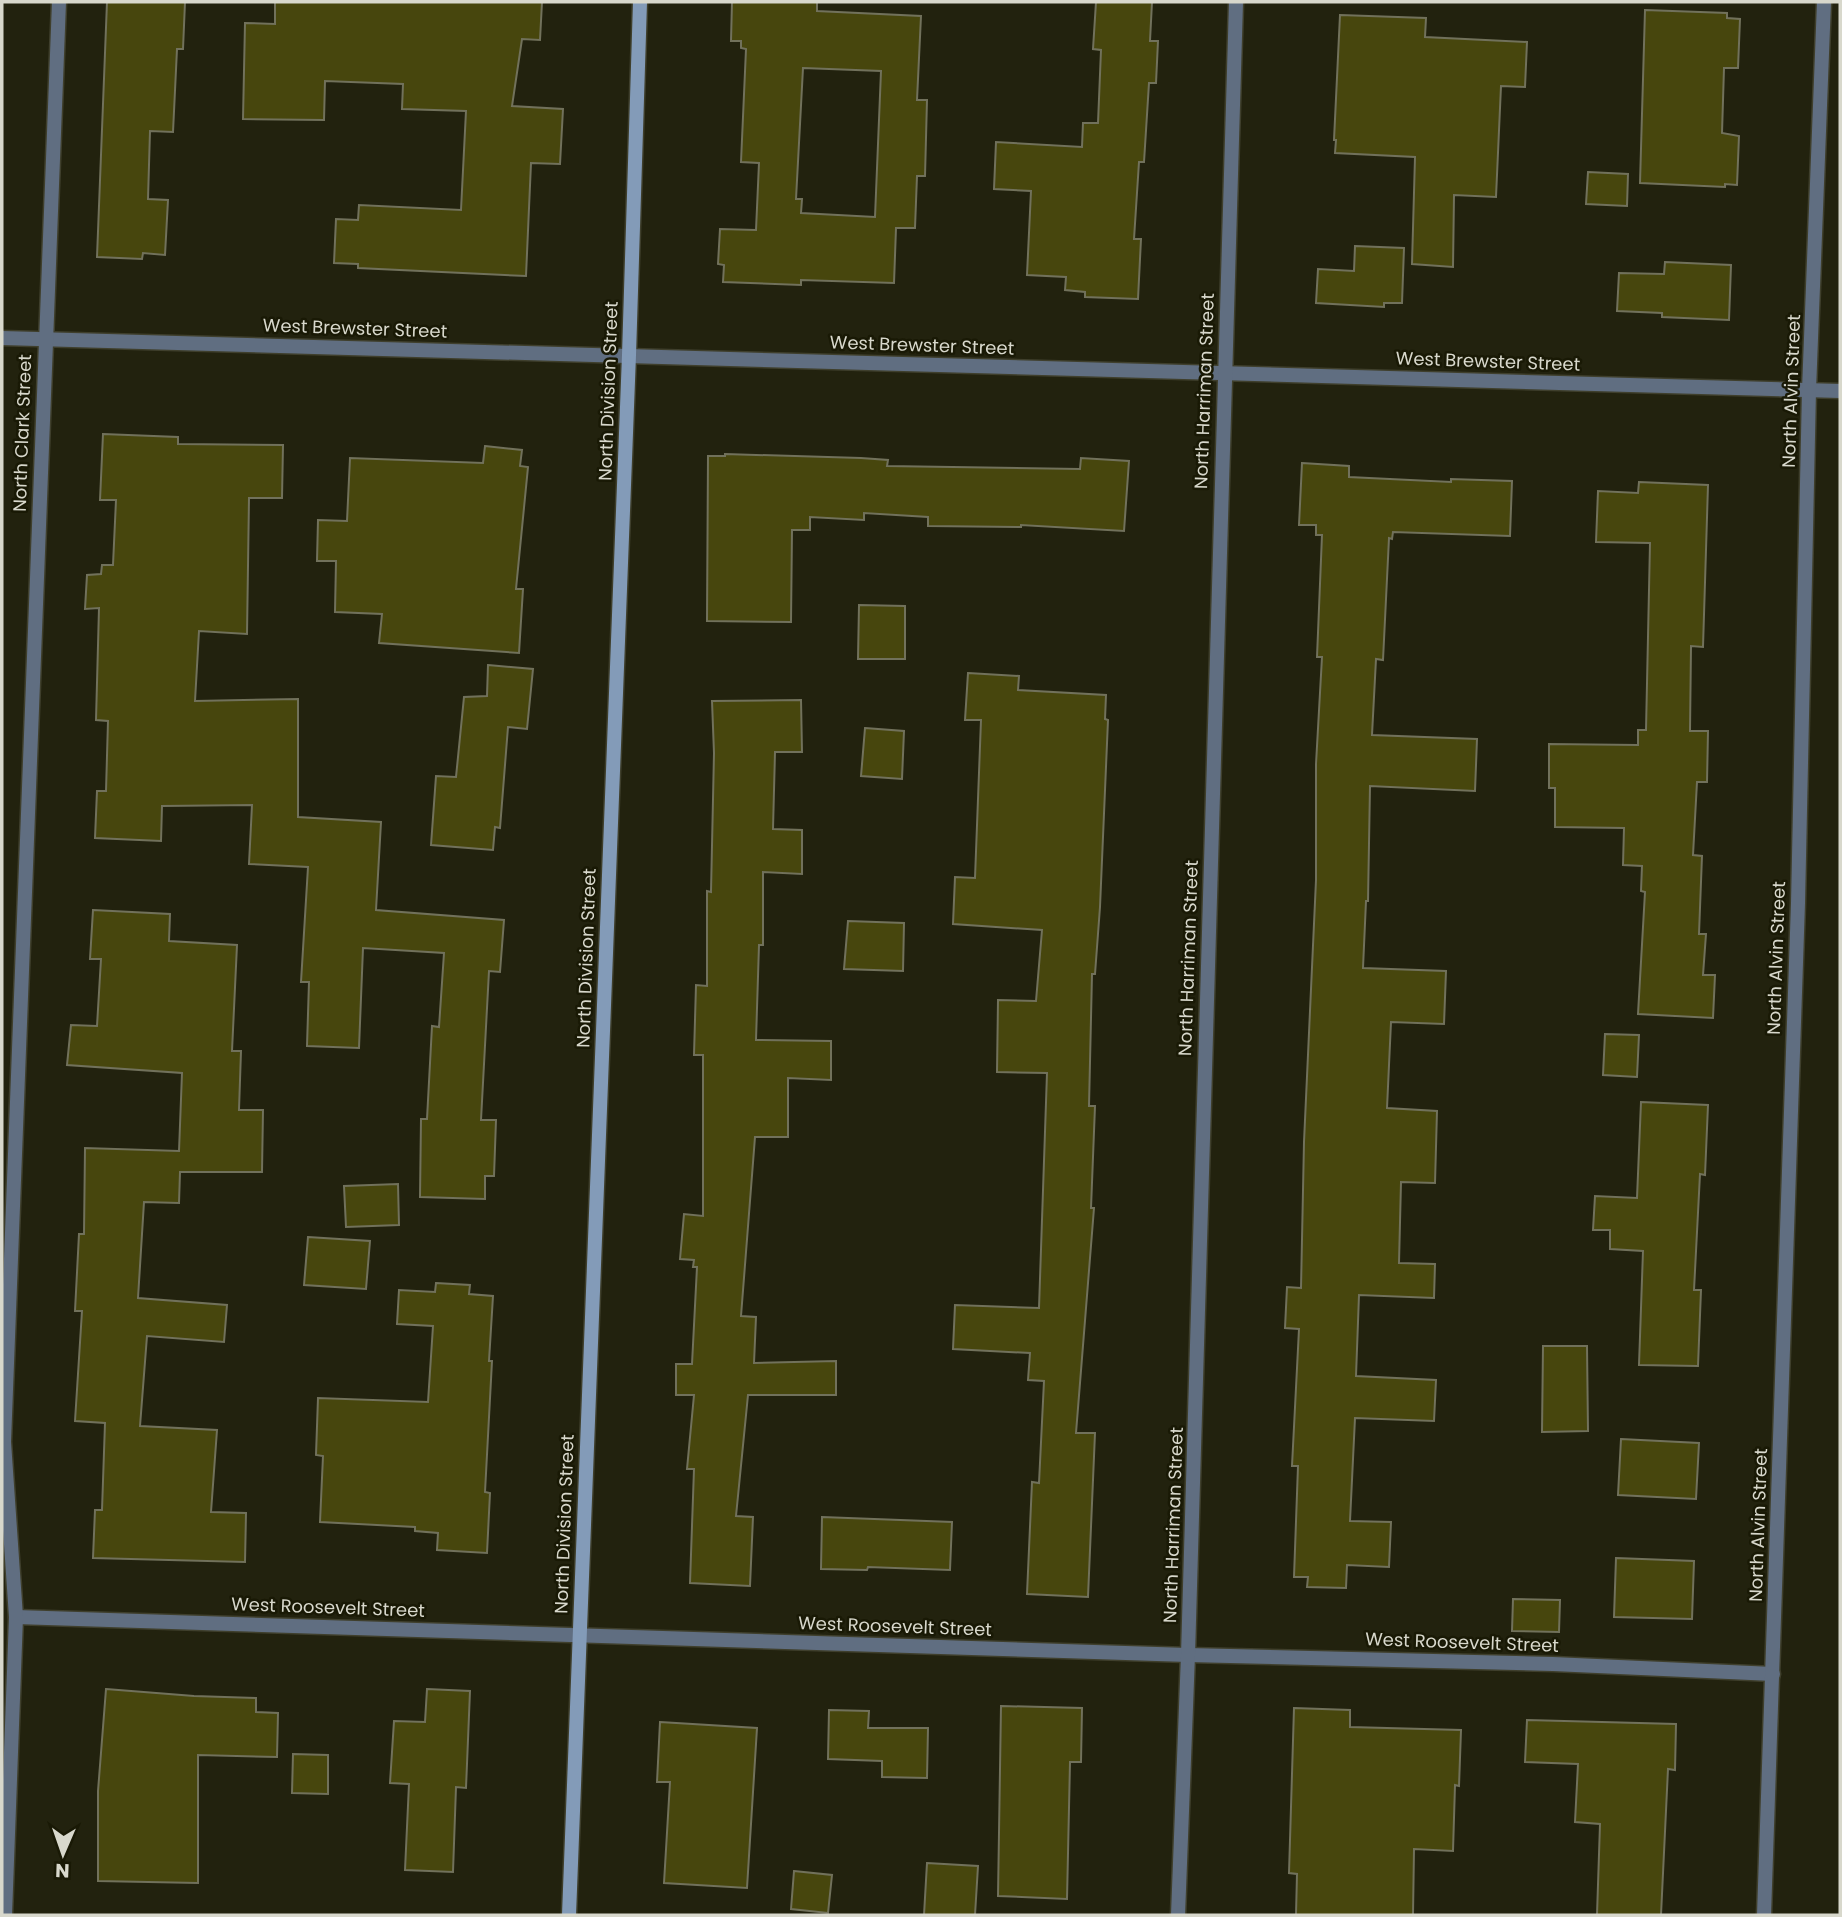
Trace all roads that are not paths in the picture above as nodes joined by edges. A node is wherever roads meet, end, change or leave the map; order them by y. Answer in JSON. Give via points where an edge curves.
{"nodes":[{"id":1,"x":59,"y":2,"type":"edge"},
{"id":2,"x":640,"y":2,"type":"edge"},
{"id":3,"x":1236,"y":2,"type":"edge"},
{"id":4,"x":1824,"y":2,"type":"edge"},
{"id":5,"x":2,"y":338,"type":"edge"},
{"id":6,"x":45,"y":339,"type":"junction"},
{"id":7,"x":629,"y":355,"type":"junction"},
{"id":8,"x":1223,"y":373,"type":"junction"},
{"id":9,"x":1810,"y":390,"type":"junction"},
{"id":10,"x":1840,"y":391,"type":"edge"},
{"id":11,"x":16,"y":1617,"type":"junction"},
{"id":12,"x":579,"y":1634,"type":"junction"},
{"id":13,"x":1188,"y":1655,"type":"junction"},
{"id":14,"x":1773,"y":1674,"type":"junction"},
{"id":15,"x":5,"y":1915,"type":"edge"},
{"id":16,"x":569,"y":1915,"type":"edge"},
{"id":17,"x":1178,"y":1915,"type":"edge"},
{"id":18,"x":1764,"y":1915,"type":"edge"}],
"edges":[{"from":1,"to":6,"type":"street","name":"North Clark Street"},
{"from":2,"to":7,"type":"street","name":"North Division Street"},
{"from":3,"to":8,"type":"street","name":"North Harriman Street"},
{"from":4,"to":9,"type":"street","name":"North Alvin Street"},
{"from":5,"to":6,"type":"street","name":"West Brewster Street"},
{"from":6,"to":7,"type":"street","name":"West Brewster Street"},
{"from":6,"to":11,"type":"street","name":"North Clark Street","via":[[4,1442]]},
{"from":7,"to":8,"type":"street","name":"West Brewster Street"},
{"from":7,"to":12,"type":"street","name":"North Division Street"},
{"from":8,"to":9,"type":"street","name":"West Brewster Street"},
{"from":8,"to":13,"type":"street","name":"North Harriman Street"},
{"from":9,"to":10,"type":"street","name":"West Brewster Street"},
{"from":9,"to":14,"type":"street","name":"North Alvin Street"},
{"from":11,"to":12,"type":"street","name":"West Roosevelt Street"},
{"from":11,"to":15,"type":"street","name":"North Clark Street"},
{"from":12,"to":13,"type":"street","name":"West Roosevelt Street"},
{"from":12,"to":16,"type":"street","name":"North Division Street"},
{"from":13,"to":14,"type":"street","name":"West Roosevelt Street"},
{"from":13,"to":17,"type":"street","name":"North Harriman Street"},
{"from":14,"to":18,"type":"street","name":"North Alvin Street"}]}
